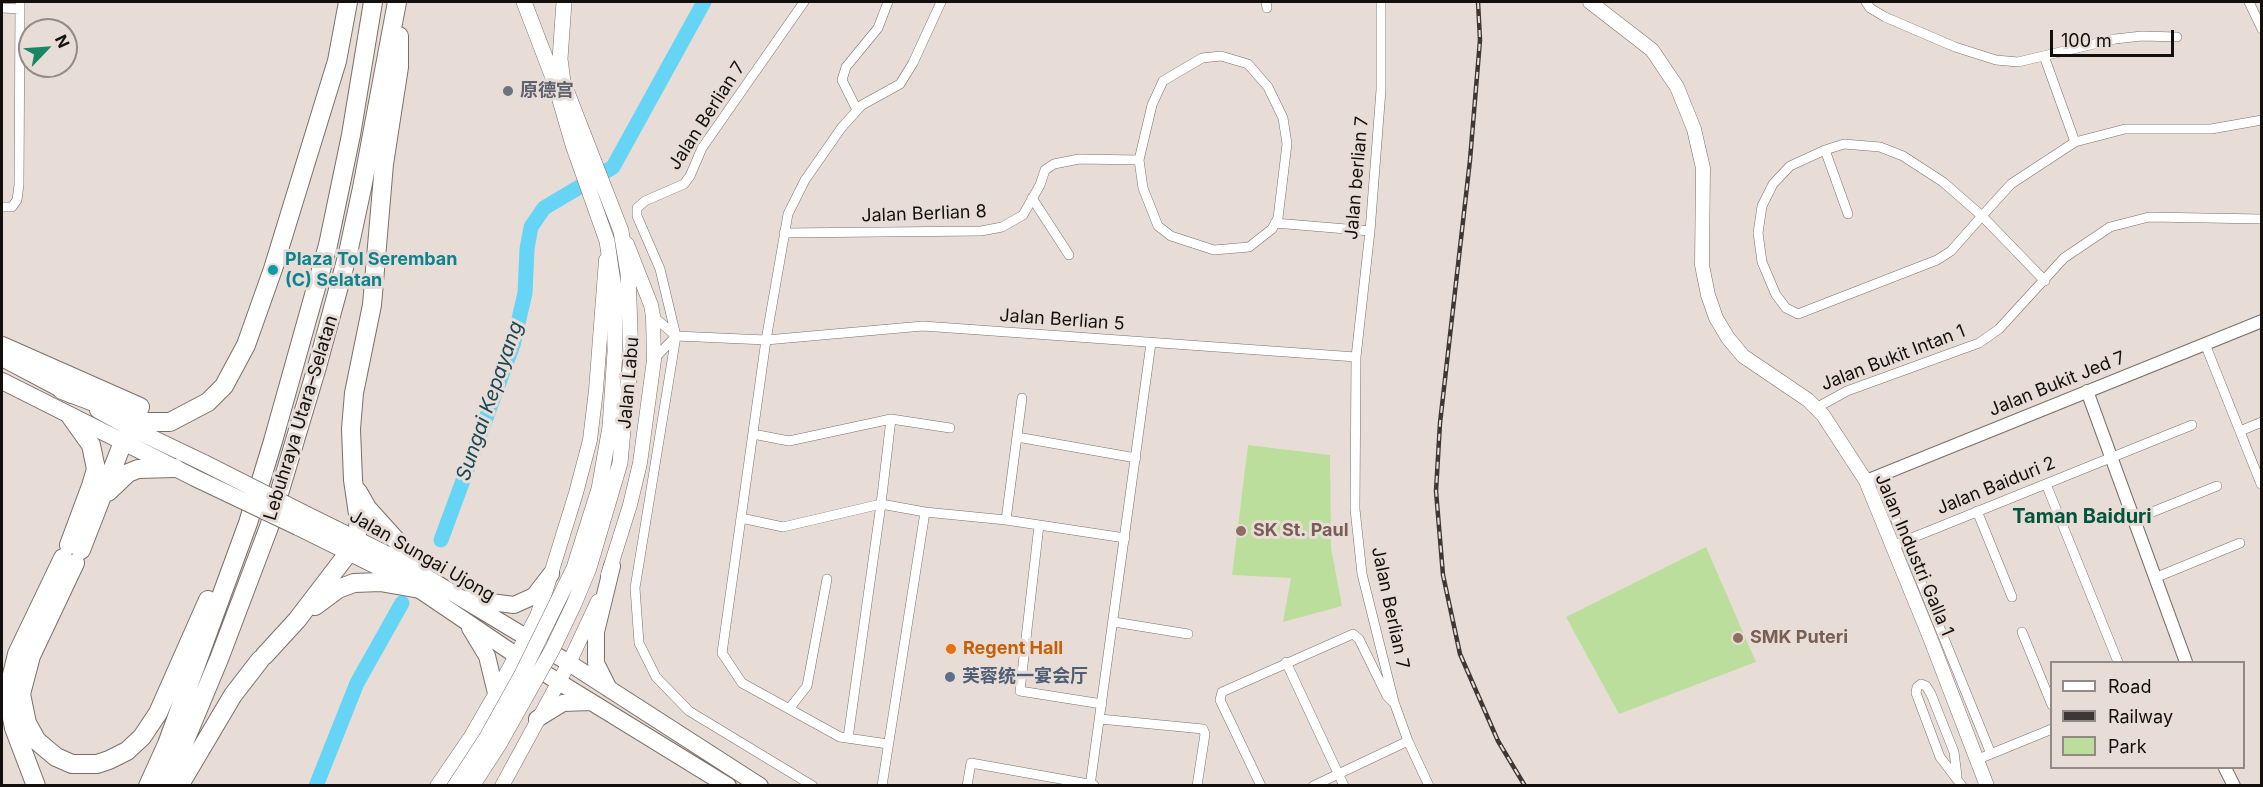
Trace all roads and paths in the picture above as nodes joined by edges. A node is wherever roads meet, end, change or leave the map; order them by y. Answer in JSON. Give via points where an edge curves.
{"nodes":[{"id":1,"x":348,"y":2,"type":"edge"},
{"id":2,"x":373,"y":2,"type":"edge"},
{"id":3,"x":398,"y":2,"type":"edge"},
{"id":4,"x":524,"y":2,"type":"edge"},
{"id":5,"x":564,"y":2,"type":"edge"},
{"id":6,"x":804,"y":2,"type":"edge"},
{"id":7,"x":888,"y":2,"type":"edge"},
{"id":8,"x":941,"y":2,"type":"edge"},
{"id":9,"x":1381,"y":2,"type":"edge"},
{"id":10,"x":1590,"y":2,"type":"edge"},
{"id":11,"x":1866,"y":2,"type":"edge"},
{"id":12,"x":2249,"y":2,"type":"edge"},
{"id":13,"x":20,"y":5,"type":"edge"},
{"id":14,"x":2,"y":8,"type":"edge"},
{"id":15,"x":2262,"y":29,"type":"edge"},
{"id":16,"x":2177,"y":37,"type":"dead end"},
{"id":17,"x":2044,"y":56,"type":"junction"},
{"id":18,"x":858,"y":111,"type":"junction"},
{"id":19,"x":2262,"y":120,"type":"edge"},
{"id":20,"x":2074,"y":142,"type":"junction"},
{"id":21,"x":580,"y":145,"type":"junction"},
{"id":22,"x":1826,"y":150,"type":"junction"},
{"id":23,"x":1139,"y":160,"type":"junction"},
{"id":24,"x":1032,"y":198,"type":"junction"},
{"id":25,"x":2,"y":207,"type":"edge"},
{"id":26,"x":1848,"y":214,"type":"dead end"},
{"id":27,"x":1982,"y":216,"type":"junction"},
{"id":28,"x":2262,"y":219,"type":"edge"},
{"id":29,"x":618,"y":224,"type":"junction"},
{"id":30,"x":1275,"y":224,"type":"junction"},
{"id":31,"x":1370,"y":231,"type":"junction"},
{"id":32,"x":784,"y":233,"type":"junction"},
{"id":33,"x":607,"y":241,"type":"junction"},
{"id":34,"x":1070,"y":255,"type":"dead end"},
{"id":35,"x":2045,"y":281,"type":"junction"},
{"id":36,"x":653,"y":316,"type":"junction"},
{"id":37,"x":2262,"y":321,"type":"edge"},
{"id":38,"x":676,"y":336,"type":"junction"},
{"id":39,"x":766,"y":340,"type":"junction"},
{"id":40,"x":1151,"y":343,"type":"junction"},
{"id":41,"x":2205,"y":344,"type":"junction"},
{"id":42,"x":2,"y":346,"type":"edge"},
{"id":43,"x":2,"y":357,"type":"edge"},
{"id":44,"x":1356,"y":357,"type":"junction"},
{"id":45,"x":654,"y":360,"type":"junction"},
{"id":46,"x":2,"y":381,"type":"edge"},
{"id":47,"x":62,"y":390,"type":"junction"},
{"id":48,"x":2087,"y":392,"type":"junction"},
{"id":49,"x":1022,"y":398,"type":"dead end"},
{"id":50,"x":1816,"y":408,"type":"junction"},
{"id":51,"x":188,"y":414,"type":"junction"},
{"id":52,"x":71,"y":417,"type":"junction"},
{"id":53,"x":891,"y":419,"type":"junction"},
{"id":54,"x":2262,"y":422,"type":"edge"},
{"id":55,"x":2192,"y":425,"type":"dead end"},
{"id":56,"x":950,"y":428,"type":"dead end"},
{"id":57,"x":617,"y":429,"type":"junction"},
{"id":58,"x":2240,"y":431,"type":"junction"},
{"id":59,"x":753,"y":434,"type":"junction"},
{"id":60,"x":1017,"y":437,"type":"junction"},
{"id":61,"x":123,"y":442,"type":"junction"},
{"id":62,"x":2112,"y":457,"type":"junction"},
{"id":63,"x":1136,"y":458,"type":"junction"},
{"id":64,"x":176,"y":468,"type":"junction"},
{"id":65,"x":1872,"y":478,"type":"junction"},
{"id":66,"x":353,"y":480,"type":"junction"},
{"id":67,"x":2046,"y":484,"type":"junction"},
{"id":68,"x":2261,"y":484,"type":"edge"},
{"id":69,"x":2217,"y":486,"type":"dead end"},
{"id":70,"x":101,"y":499,"type":"junction"},
{"id":71,"x":881,"y":504,"type":"junction"},
{"id":72,"x":925,"y":512,"type":"junction"},
{"id":73,"x":1977,"y":512,"type":"junction"},
{"id":74,"x":741,"y":518,"type":"junction"},
{"id":75,"x":2135,"y":519,"type":"junction"},
{"id":76,"x":300,"y":520,"type":"junction"},
{"id":77,"x":1006,"y":520,"type":"junction"},
{"id":78,"x":248,"y":523,"type":"junction"},
{"id":79,"x":1039,"y":525,"type":"junction"},
{"id":80,"x":1125,"y":538,"type":"junction"},
{"id":81,"x":1898,"y":543,"type":"junction"},
{"id":82,"x":2240,"y":543,"type":"dead end"},
{"id":83,"x":353,"y":546,"type":"junction"},
{"id":84,"x":72,"y":554,"type":"junction"},
{"id":85,"x":612,"y":566,"type":"junction"},
{"id":86,"x":551,"y":574,"type":"junction"},
{"id":87,"x":2157,"y":577,"type":"junction"},
{"id":88,"x":415,"y":578,"type":"junction"},
{"id":89,"x":827,"y":579,"type":"dead end"},
{"id":90,"x":545,"y":593,"type":"junction"},
{"id":91,"x":2012,"y":597,"type":"dead end"},
{"id":92,"x":450,"y":598,"type":"junction"},
{"id":93,"x":592,"y":614,"type":"junction"},
{"id":94,"x":463,"y":619,"type":"junction"},
{"id":95,"x":297,"y":620,"type":"junction"},
{"id":96,"x":1114,"y":622,"type":"junction"},
{"id":97,"x":2022,"y":632,"type":"dead end"},
{"id":98,"x":1188,"y":634,"type":"dead end"},
{"id":99,"x":526,"y":638,"type":"junction"},
{"id":100,"x":516,"y":655,"type":"junction"},
{"id":101,"x":2117,"y":661,"type":"edge"},
{"id":102,"x":2185,"y":661,"type":"edge"},
{"id":103,"x":1286,"y":662,"type":"junction"},
{"id":104,"x":568,"y":663,"type":"junction"},
{"id":105,"x":558,"y":682,"type":"junction"},
{"id":106,"x":610,"y":691,"type":"junction"},
{"id":107,"x":496,"y":693,"type":"junction"},
{"id":108,"x":2050,"y":700,"type":"edge"},
{"id":109,"x":592,"y":702,"type":"junction"},
{"id":110,"x":1395,"y":702,"type":"junction"},
{"id":111,"x":1102,"y":704,"type":"junction"},
{"id":112,"x":789,"y":709,"type":"junction"},
{"id":113,"x":537,"y":719,"type":"junction"},
{"id":114,"x":1100,"y":719,"type":"junction"},
{"id":115,"x":2050,"y":730,"type":"edge"},
{"id":116,"x":848,"y":738,"type":"junction"},
{"id":117,"x":1408,"y":741,"type":"junction"},
{"id":118,"x":888,"y":744,"type":"junction"},
{"id":119,"x":1990,"y":754,"type":"junction"},
{"id":120,"x":1976,"y":760,"type":"junction"},
{"id":121,"x":2226,"y":769,"type":"edge"},
{"id":122,"x":1338,"y":774,"type":"junction"},
{"id":123,"x":1957,"y":776,"type":"junction"},
{"id":124,"x":1092,"y":785,"type":"edge"},
{"id":125,"x":36,"y":786,"type":"edge"},
{"id":126,"x":148,"y":786,"type":"edge"},
{"id":127,"x":166,"y":786,"type":"edge"},
{"id":128,"x":180,"y":786,"type":"edge"},
{"id":129,"x":437,"y":786,"type":"edge"},
{"id":130,"x":455,"y":786,"type":"edge"},
{"id":131,"x":472,"y":786,"type":"edge"},
{"id":132,"x":502,"y":786,"type":"edge"},
{"id":133,"x":728,"y":786,"type":"edge"},
{"id":134,"x":760,"y":786,"type":"edge"},
{"id":135,"x":813,"y":786,"type":"edge"},
{"id":136,"x":882,"y":786,"type":"edge"},
{"id":137,"x":967,"y":786,"type":"edge"},
{"id":138,"x":1197,"y":786,"type":"edge"},
{"id":139,"x":1261,"y":786,"type":"edge"},
{"id":140,"x":1313,"y":786,"type":"edge"},
{"id":141,"x":1344,"y":786,"type":"edge"},
{"id":142,"x":1429,"y":786,"type":"edge"},
{"id":143,"x":1962,"y":786,"type":"edge"},
{"id":144,"x":1987,"y":786,"type":"edge"},
{"id":145,"x":2234,"y":786,"type":"edge"}],
"edges":[{"from":1,"to":51,"type":"highway","via":[[337,61],[246,345],[224,386]]},
{"from":2,"to":78,"type":"highway","name":"Lebuhraya Utara–Selatan","via":[[328,245]]},
{"from":3,"to":66,"type":"highway","via":[[399,67],[384,164],[372,305],[354,393]]},
{"from":3,"to":127,"type":"highway","name":"Lebuhraya Utara–Selatan","via":[[360,199],[317,367],[257,559]]},
{"from":4,"to":21,"type":"main road","name":"Jalan Labu"},
{"from":5,"to":21,"type":"main road","name":"Jalan Labu","via":[[561,71]]},
{"from":6,"to":38,"type":"street","name":"Jalan Berlian 7","via":[[702,148],[690,177],[638,208],[637,216],[660,269]]},
{"from":7,"to":18,"type":"street","via":[[878,28],[846,67],[842,80]]},
{"from":8,"to":18,"type":"street","via":[[900,84]]},
{"from":9,"to":31,"type":"street","name":"Jalan berlian 7","via":[[1381,90]]},
{"from":10,"to":50,"type":"main road","name":"Jalan Industri Galla 1","via":[[1652,50],[1687,107],[1703,168],[1702,265],[1716,318],[1743,356]]},
{"from":11,"to":17,"type":"street","via":[[1885,17],[1996,60],[2018,62]]},
{"from":12,"to":15,"type":"street"},
{"from":13,"to":14,"type":"street"},
{"from":13,"to":25,"type":"street","via":[[19,185],[12,207]]},
{"from":16,"to":17,"type":"street","via":[[2115,39]]},
{"from":17,"to":20,"type":"street"},
{"from":18,"to":32,"type":"street","via":[[805,180],[788,214]]},
{"from":19,"to":20,"type":"street","via":[[2211,129],[2125,129]]},
{"from":20,"to":27,"type":"street","via":[[2011,184]]},
{"from":21,"to":29,"type":"main road","name":"Jalan Labu"},
{"from":21,"to":33,"type":"main road","name":"Jalan Labu"},
{"from":22,"to":26,"type":"street"},
{"from":22,"to":27,"type":"street","via":[[1844,144],[1880,147],[1903,156],[1943,182]]},
{"from":22,"to":27,"type":"street","via":[[1790,166],[1773,184],[1762,206],[1758,233],[1762,262],[1776,295],[1786,308],[1798,314],[1937,260],[1951,251]]},
{"from":23,"to":24,"type":"street","name":"Jalan Berlian 8","via":[[1079,159],[1054,164],[1045,170]]},
{"from":23,"to":30,"type":"street","via":[[1152,212],[1158,226],[1171,236],[1214,250],[1233,249],[1249,247]]},
{"from":23,"to":30,"type":"street","via":[[1152,105],[1163,81],[1202,58],[1221,56],[1248,64],[1268,87],[1283,118],[1287,144]]},
{"from":24,"to":32,"type":"street","name":"Jalan Berlian 8","via":[[1023,214],[1002,227],[981,231]]},
{"from":24,"to":34,"type":"street"},
{"from":27,"to":35,"type":"street"},
{"from":28,"to":35,"type":"street","name":"Jalan Bukit Intan 1","via":[[2130,220],[2110,227],[2074,250]]},
{"from":29,"to":36,"type":"main road","name":"Jalan Labu"},
{"from":29,"to":57,"type":"main road","via":[[628,273],[632,359]]},
{"from":30,"to":31,"type":"street"},
{"from":31,"to":44,"type":"street","name":"Jalan berlian 7"},
{"from":32,"to":39,"type":"street"},
{"from":33,"to":57,"type":"main road","via":[[614,289]]},
{"from":33,"to":86,"type":"main road","name":"Jalan Labu","via":[[590,440]]},
{"from":35,"to":50,"type":"street","name":"Jalan Bukit Intan 1","via":[[1999,329],[1979,343],[1846,391]]},
{"from":36,"to":38,"type":"street"},
{"from":36,"to":45,"type":"main road","name":"Jalan Labu"},
{"from":37,"to":41,"type":"street","name":"Jalan Bukit Jed 7"},
{"from":38,"to":39,"type":"street","name":"Jalan Berlian 5"},
{"from":38,"to":45,"type":"street"},
{"from":38,"to":135,"type":"street","via":[[635,588],[639,643],[656,677],[689,711]]},
{"from":39,"to":40,"type":"street","name":"Jalan Berlian 5","via":[[923,326]]},
{"from":39,"to":59,"type":"street"},
{"from":40,"to":44,"type":"street","name":"Jalan Berlian 5"},
{"from":40,"to":63,"type":"street"},
{"from":41,"to":48,"type":"street","name":"Jalan Bukit Jed 7"},
{"from":41,"to":58,"type":"street"},
{"from":42,"to":51,"type":"highway","via":[[151,412]]},
{"from":43,"to":47,"type":"highway","name":"Jalan Sungai Ujong"},
{"from":44,"to":110,"type":"street","name":"Jalan Berlian 7","via":[[1355,509],[1362,574]]},
{"from":45,"to":85,"type":"main road","name":"Jalan Labu","via":[[640,463]]},
{"from":46,"to":52,"type":"highway","name":"Jalan Sungai Ujong"},
{"from":47,"to":51,"type":"highway","via":[[147,422],[170,422]]},
{"from":47,"to":76,"type":"highway","name":"Jalan Sungai Ujong","bridge":true,"via":[[204,463]]},
{"from":48,"to":62,"type":"street"},
{"from":48,"to":65,"type":"street","name":"Jalan Bukit Jed 7"},
{"from":49,"to":60,"type":"street"},
{"from":50,"to":65,"type":"main road","name":"Jalan Industri Galla 1"},
{"from":52,"to":61,"type":"highway","name":"Jalan Sungai Ujong"},
{"from":52,"to":84,"type":"highway","via":[[91,445],[96,469]]},
{"from":53,"to":56,"type":"street"},
{"from":53,"to":59,"type":"street","via":[[789,441]]},
{"from":53,"to":71,"type":"street"},
{"from":54,"to":58,"type":"street"},
{"from":55,"to":62,"type":"street","name":"Jalan Baiduri 2"},
{"from":57,"to":130,"type":"main road","bridge":true,"via":[[574,568],[521,676]]},
{"from":57,"to":131,"type":"main road","bridge":true,"via":[[620,463],[589,568],[552,650]]},
{"from":58,"to":68,"type":"street"},
{"from":59,"to":74,"type":"street"},
{"from":60,"to":63,"type":"street"},
{"from":60,"to":77,"type":"street"},
{"from":61,"to":64,"type":"highway","name":"Jalan Sungai Ujong"},
{"from":61,"to":70,"type":"highway"},
{"from":62,"to":67,"type":"street","name":"Jalan Baiduri 2"},
{"from":62,"to":75,"type":"street"},
{"from":63,"to":80,"type":"street"},
{"from":64,"to":70,"type":"highway","via":[[128,473]]},
{"from":64,"to":76,"type":"highway","name":"Jalan Sungai Ujong","bridge":true},
{"from":65,"to":81,"type":"main road","name":"Jalan Industri Galla 1"},
{"from":66,"to":83,"type":"highway","via":[[359,521]]},
{"from":66,"to":88,"type":"highway","via":[[367,508],[404,549]]},
{"from":67,"to":73,"type":"street","name":"Jalan Baiduri 2"},
{"from":67,"to":101,"type":"street"},
{"from":69,"to":75,"type":"street"},
{"from":70,"to":84,"type":"highway"},
{"from":71,"to":72,"type":"street"},
{"from":71,"to":74,"type":"street","via":[[783,527]]},
{"from":71,"to":116,"type":"street"},
{"from":72,"to":77,"type":"street"},
{"from":72,"to":118,"type":"street"},
{"from":73,"to":81,"type":"street","name":"Jalan Baiduri 2"},
{"from":73,"to":91,"type":"street"},
{"from":74,"to":112,"type":"street","via":[[722,653],[742,682]]},
{"from":75,"to":87,"type":"street"},
{"from":76,"to":83,"type":"highway","name":"Jalan Sungai Ujong"},
{"from":77,"to":79,"type":"street"},
{"from":78,"to":84,"type":"highway","via":[[216,582],[158,713],[142,736],[119,756],[97,764],[72,764],[37,741],[27,723],[21,694],[31,656]]},
{"from":78,"to":126,"type":"highway","name":"Lebuhraya Utara–Selatan"},
{"from":79,"to":80,"type":"street"},
{"from":79,"to":111,"type":"street","via":[[1020,690]]},
{"from":80,"to":96,"type":"street"},
{"from":81,"to":119,"type":"street"},
{"from":81,"to":120,"type":"main road","name":"Jalan Industri Galla 1"},
{"from":82,"to":87,"type":"street"},
{"from":83,"to":88,"type":"highway","name":"Jalan Sungai Ujong"},
{"from":83,"to":95,"type":"highway"},
{"from":84,"to":125,"type":"highway","via":[[17,654],[9,687],[14,728]]},
{"from":85,"to":93,"type":"main road","name":"Jalan Labu"},
{"from":85,"to":106,"type":"highway","via":[[599,615],[596,652],[596,663]]},
{"from":86,"to":90,"type":"main road","name":"Jalan Labu"},
{"from":86,"to":92,"type":"highway","via":[[534,596],[514,605]]},
{"from":87,"to":102,"type":"street"},
{"from":88,"to":92,"type":"highway","name":"Jalan Sungai Ujong"},
{"from":88,"to":95,"type":"highway","via":[[346,585]]},
{"from":89,"to":112,"type":"street","via":[[807,686]]},
{"from":90,"to":93,"type":"main road","via":[[548,614],[556,622],[576,622]]},
{"from":90,"to":99,"type":"main road","name":"Jalan Labu"},
{"from":92,"to":94,"type":"highway","name":"Jalan Sungai Ujong"},
{"from":92,"to":99,"type":"highway","name":"Jalan Sungai Ujong"},
{"from":93,"to":104,"type":"main road","name":"Jalan Labu"},
{"from":94,"to":100,"type":"highway","name":"Jalan Sungai Ujong"},
{"from":94,"to":107,"type":"highway","via":[[487,656]]},
{"from":95,"to":128,"type":"highway","via":[[233,694]]},
{"from":96,"to":98,"type":"street"},
{"from":96,"to":111,"type":"street"},
{"from":97,"to":108,"type":"street"},
{"from":99,"to":100,"type":"main road","name":"Jalan Labu"},
{"from":99,"to":104,"type":"highway","name":"Jalan Sungai Ujong"},
{"from":100,"to":105,"type":"highway","name":"Jalan Sungai Ujong"},
{"from":100,"to":107,"type":"main road","name":"Jalan Labu"},
{"from":103,"to":110,"type":"street","via":[[1353,634],[1386,696]]},
{"from":103,"to":122,"type":"street"},
{"from":103,"to":139,"type":"street","via":[[1220,695]]},
{"from":104,"to":105,"type":"main road","name":"Jalan Labu"},
{"from":104,"to":106,"type":"highway","name":"Jalan Sungai Ujong"},
{"from":105,"to":109,"type":"highway","name":"Jalan Sungai Ujong"},
{"from":105,"to":113,"type":"main road","name":"Jalan Labu"},
{"from":106,"to":134,"type":"highway","name":"Jalan Sungai Ujong"},
{"from":107,"to":113,"type":"main road","via":[[511,681],[527,682],[536,698]]},
{"from":107,"to":129,"type":"main road","name":"Jalan Labu"},
{"from":109,"to":113,"type":"highway","via":[[563,702]]},
{"from":109,"to":133,"type":"highway","name":"Jalan Sungai Ujong"},
{"from":110,"to":117,"type":"street","name":"Jalan Berlian 7"},
{"from":111,"to":114,"type":"street"},
{"from":112,"to":116,"type":"street"},
{"from":113,"to":132,"type":"main road","name":"Jalan Labu"},
{"from":114,"to":124,"type":"street"},
{"from":114,"to":138,"type":"street","via":[[1203,729]]},
{"from":115,"to":119,"type":"street"},
{"from":116,"to":118,"type":"street"},
{"from":117,"to":122,"type":"street"},
{"from":117,"to":142,"type":"street","name":"Jalan Berlian 7"},
{"from":118,"to":136,"type":"street"},
{"from":119,"to":120,"type":"street"},
{"from":120,"to":144,"type":"main road","name":"Jalan Industri Galla 1"},
{"from":121,"to":145,"type":"street"},
{"from":122,"to":140,"type":"street"},
{"from":122,"to":141,"type":"street"},
{"from":123,"to":123,"type":"street","via":[[1940,757],[1916,693],[1921,684],[1931,694],[1954,752]]},
{"from":123,"to":143,"type":"street"},
{"from":124,"to":137,"type":"street","via":[[971,763]]}]}
